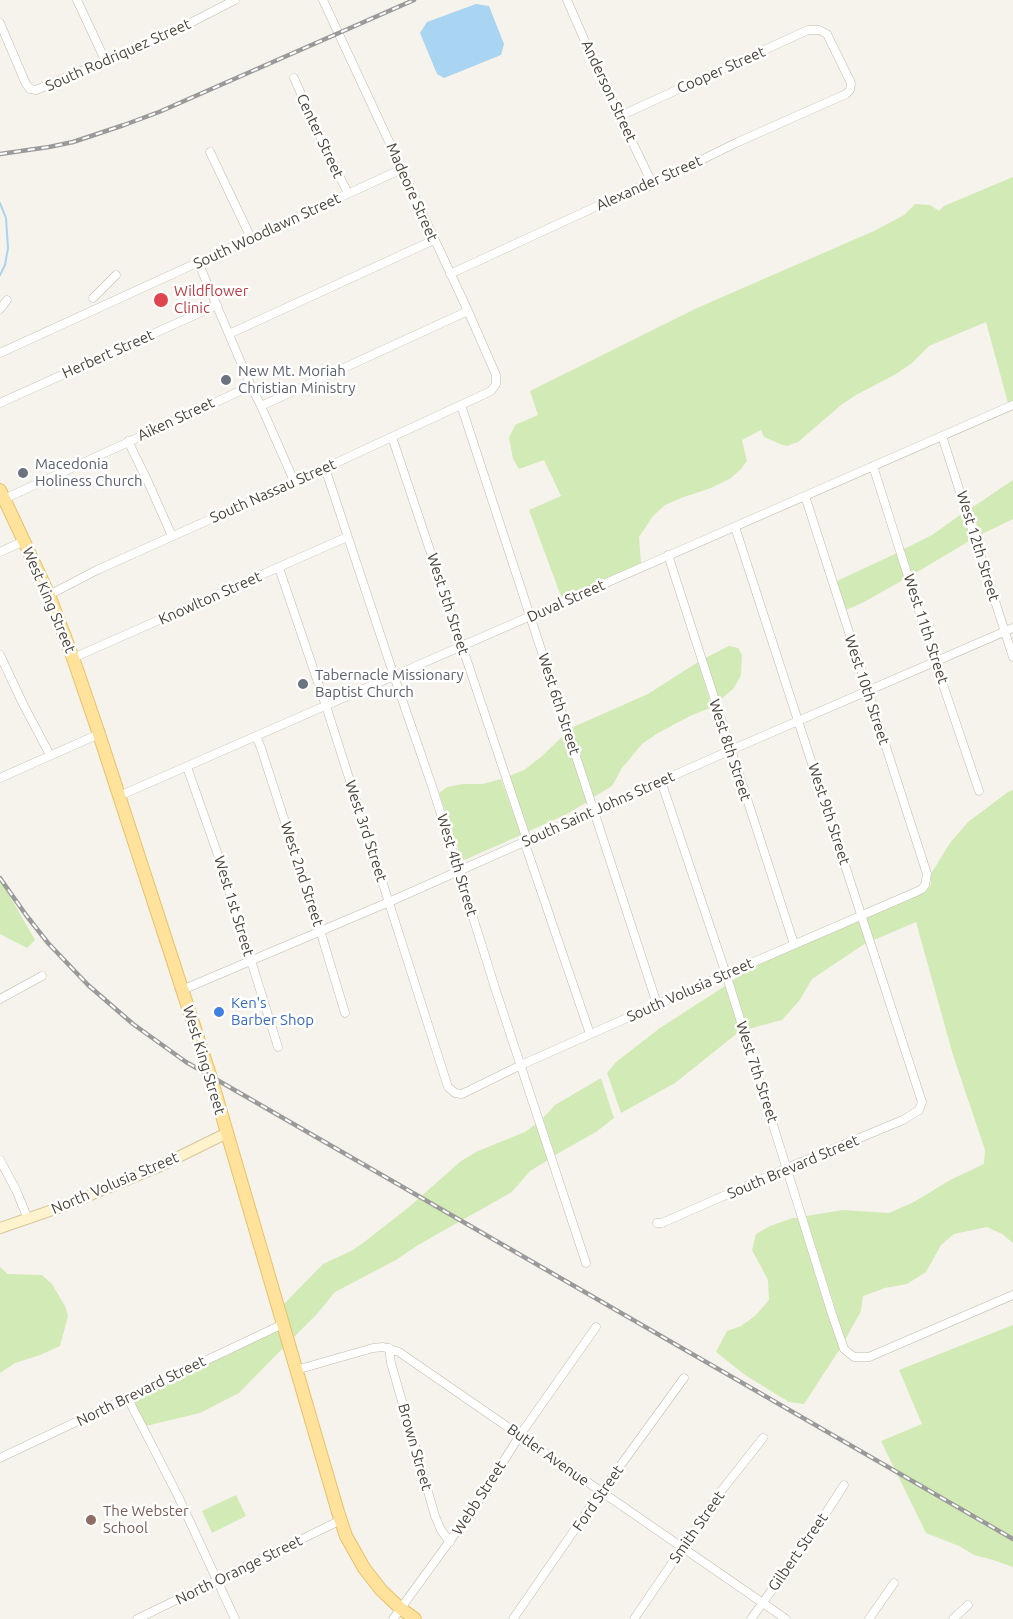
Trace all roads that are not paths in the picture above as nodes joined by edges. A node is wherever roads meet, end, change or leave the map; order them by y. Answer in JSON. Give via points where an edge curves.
{"nodes":[{"id":1,"x":77,"y":0,"type":"edge"},
{"id":2,"x":235,"y":0,"type":"edge"},
{"id":3,"x":323,"y":0,"type":"edge"},
{"id":4,"x":567,"y":0,"type":"edge"},
{"id":5,"x":0,"y":24,"type":"edge"},
{"id":6,"x":105,"y":60,"type":"junction"},
{"id":7,"x":294,"y":78,"type":"dead end"},
{"id":8,"x":849,"y":92,"type":"joint"},
{"id":9,"x":620,"y":116,"type":"junction"},
{"id":10,"x":210,"y":152,"type":"dead end"},
{"id":11,"x":402,"y":169,"type":"junction"},
{"id":12,"x":651,"y":181,"type":"junction"},
{"id":13,"x":348,"y":194,"type":"junction"},
{"id":14,"x":251,"y":238,"type":"junction"},
{"id":15,"x":434,"y":240,"type":"junction"},
{"id":16,"x":198,"y":262,"type":"junction"},
{"id":17,"x":450,"y":274,"type":"junction"},
{"id":18,"x":116,"y":275,"type":"dead end"},
{"id":19,"x":93,"y":298,"type":"dead end"},
{"id":20,"x":7,"y":300,"type":"dead end"},
{"id":21,"x":217,"y":305,"type":"junction"},
{"id":22,"x":0,"y":309,"type":"edge"},
{"id":23,"x":468,"y":311,"type":"junction"},
{"id":24,"x":229,"y":334,"type":"junction"},
{"id":25,"x":0,"y":353,"type":"edge"},
{"id":26,"x":496,"y":384,"type":"joint"},
{"id":27,"x":250,"y":386,"type":"junction"},
{"id":28,"x":0,"y":403,"type":"edge"},
{"id":29,"x":460,"y":405,"type":"junction"},
{"id":30,"x":1013,"y":405,"type":"edge"},
{"id":31,"x":261,"y":406,"type":"junction"},
{"id":32,"x":942,"y":436,"type":"junction"},
{"id":33,"x":392,"y":437,"type":"junction"},
{"id":34,"x":128,"y":441,"type":"junction"},
{"id":35,"x":873,"y":466,"type":"junction"},
{"id":36,"x":325,"y":468,"type":"junction"},
{"id":37,"x":294,"y":481,"type":"junction"},
{"id":38,"x":2,"y":494,"type":"edge"},
{"id":39,"x":805,"y":496,"type":"junction"},
{"id":40,"x":735,"y":527,"type":"junction"},
{"id":41,"x":171,"y":536,"type":"junction"},
{"id":42,"x":347,"y":537,"type":"junction"},
{"id":43,"x":24,"y":541,"type":"junction"},
{"id":44,"x":0,"y":552,"type":"edge"},
{"id":45,"x":668,"y":555,"type":"junction"},
{"id":46,"x":279,"y":568,"type":"junction"},
{"id":47,"x":49,"y":595,"type":"junction"},
{"id":48,"x":531,"y":617,"type":"junction"},
{"id":49,"x":1013,"y":628,"type":"edge"},
{"id":50,"x":1005,"y":631,"type":"junction"},
{"id":51,"x":462,"y":646,"type":"junction"},
{"id":52,"x":0,"y":655,"type":"edge"},
{"id":53,"x":1013,"y":657,"type":"edge"},
{"id":54,"x":73,"y":658,"type":"junction"},
{"id":55,"x":935,"y":661,"type":"junction"},
{"id":56,"x":394,"y":676,"type":"junction"},
{"id":57,"x":867,"y":691,"type":"junction"},
{"id":58,"x":326,"y":706,"type":"junction"},
{"id":59,"x":798,"y":721,"type":"junction"},
{"id":60,"x":99,"y":734,"type":"junction"},
{"id":61,"x":256,"y":736,"type":"junction"},
{"id":62,"x":731,"y":750,"type":"junction"},
{"id":63,"x":50,"y":755,"type":"junction"},
{"id":64,"x":187,"y":767,"type":"junction"},
{"id":65,"x":0,"y":778,"type":"edge"},
{"id":66,"x":661,"y":781,"type":"junction"},
{"id":67,"x":979,"y":791,"type":"dead end"},
{"id":68,"x":119,"y":796,"type":"junction"},
{"id":69,"x":594,"y":810,"type":"junction"},
{"id":70,"x":526,"y":841,"type":"junction"},
{"id":71,"x":459,"y":871,"type":"junction"},
{"id":72,"x":925,"y":885,"type":"joint"},
{"id":73,"x":389,"y":902,"type":"junction"},
{"id":74,"x":861,"y":915,"type":"junction"},
{"id":75,"x":320,"y":930,"type":"junction"},
{"id":76,"x":794,"y":944,"type":"junction"},
{"id":77,"x":250,"y":960,"type":"junction"},
{"id":78,"x":726,"y":974,"type":"junction"},
{"id":79,"x":42,"y":976,"type":"dead end"},
{"id":80,"x":182,"y":990,"type":"junction"},
{"id":81,"x":0,"y":999,"type":"edge"},
{"id":82,"x":657,"y":1004,"type":"junction"},
{"id":83,"x":345,"y":1013,"type":"dead end"},
{"id":84,"x":590,"y":1034,"type":"junction"},
{"id":85,"x":278,"y":1047,"type":"dead end"},
{"id":86,"x":521,"y":1065,"type":"junction"},
{"id":87,"x":455,"y":1093,"type":"joint"},
{"id":88,"x":922,"y":1102,"type":"joint"},
{"id":89,"x":227,"y":1132,"type":"junction"},
{"id":90,"x":0,"y":1160,"type":"edge"},
{"id":91,"x":787,"y":1168,"type":"junction"},
{"id":92,"x":28,"y":1218,"type":"junction"},
{"id":93,"x":657,"y":1223,"type":"dead end"},
{"id":94,"x":0,"y":1228,"type":"edge"},
{"id":95,"x":586,"y":1263,"type":"dead end"},
{"id":96,"x":1013,"y":1295,"type":"edge"},
{"id":97,"x":283,"y":1324,"type":"junction"},
{"id":98,"x":596,"y":1327,"type":"dead end"},
{"id":99,"x":389,"y":1348,"type":"junction"},
{"id":100,"x":296,"y":1370,"type":"junction"},
{"id":101,"x":684,"y":1378,"type":"dead end"},
{"id":102,"x":127,"y":1397,"type":"junction"},
{"id":103,"x":520,"y":1435,"type":"junction"},
{"id":104,"x":763,"y":1438,"type":"dead end"},
{"id":105,"x":0,"y":1458,"type":"edge"},
{"id":106,"x":844,"y":1485,"type":"dead end"},
{"id":107,"x":602,"y":1492,"type":"junction"},
{"id":108,"x":341,"y":1520,"type":"junction"},
{"id":109,"x":450,"y":1542,"type":"junction"},
{"id":110,"x":683,"y":1548,"type":"junction"},
{"id":111,"x":218,"y":1580,"type":"junction"},
{"id":112,"x":894,"y":1583,"type":"dead end"},
{"id":113,"x":762,"y":1603,"type":"junction"},
{"id":114,"x":968,"y":1605,"type":"dead end"},
{"id":115,"x":397,"y":1614,"type":"edge"},
{"id":116,"x":137,"y":1619,"type":"edge"},
{"id":117,"x":235,"y":1619,"type":"edge"},
{"id":118,"x":416,"y":1619,"type":"edge"},
{"id":119,"x":513,"y":1619,"type":"edge"},
{"id":120,"x":634,"y":1619,"type":"edge"},
{"id":121,"x":752,"y":1619,"type":"edge"},
{"id":122,"x":786,"y":1619,"type":"edge"},
{"id":123,"x":869,"y":1619,"type":"edge"},
{"id":124,"x":952,"y":1619,"type":"edge"}],
"edges":[{"from":1,"to":6,"type":"street"},
{"from":2,"to":6,"type":"street","name":"South Rodriquez Street","via":[[165,36]]},
{"from":3,"to":11,"type":"street","name":"Madeore Street"},
{"from":4,"to":9,"type":"street","name":"Anderson Street"},
{"from":5,"to":6,"type":"street","name":"South Rodriquez Street","via":[[32,90]]},
{"from":7,"to":13,"type":"street","name":"Center Street"},
{"from":8,"to":9,"type":"street","name":"Cooper Street","via":[[850,80],[830,39],[814,29]]},
{"from":8,"to":12,"type":"street","name":"Alexander Street"},
{"from":9,"to":12,"type":"street","name":"Anderson Street"},
{"from":10,"to":14,"type":"street"},
{"from":11,"to":13,"type":"street","name":"South Woodlawn Street"},
{"from":11,"to":15,"type":"street","name":"Madeore Street"},
{"from":12,"to":17,"type":"street","name":"Alexander Street"},
{"from":13,"to":14,"type":"street","name":"South Woodlawn Street"},
{"from":14,"to":16,"type":"street","name":"South Woodlawn Street"},
{"from":15,"to":17,"type":"street","name":"Madeore Street"},
{"from":15,"to":24,"type":"street"},
{"from":16,"to":21,"type":"street"},
{"from":16,"to":25,"type":"street","name":"South Woodlawn Street"},
{"from":17,"to":23,"type":"street","name":"Madeore Street"},
{"from":18,"to":19,"type":"street"},
{"from":20,"to":22,"type":"street"},
{"from":21,"to":24,"type":"street"},
{"from":21,"to":28,"type":"street","name":"Herbert Street"},
{"from":23,"to":26,"type":"street","name":"Madeore Street","via":[[496,375]]},
{"from":23,"to":31,"type":"street"},
{"from":24,"to":27,"type":"street"},
{"from":26,"to":29,"type":"street","name":"South Nassau Street","via":[[491,391]]},
{"from":27,"to":31,"type":"street"},
{"from":27,"to":34,"type":"street","name":"Aiken Street"},
{"from":29,"to":33,"type":"street","name":"South Nassau Street"},
{"from":29,"to":48,"type":"street","name":"West 6th Street"},
{"from":30,"to":32,"type":"street","name":"Duval Street"},
{"from":31,"to":37,"type":"street"},
{"from":32,"to":35,"type":"street","name":"Duval Street"},
{"from":32,"to":50,"type":"street","name":"West 12th Street"},
{"from":33,"to":36,"type":"street","name":"South Nassau Street"},
{"from":33,"to":51,"type":"street","name":"West 5th Street"},
{"from":34,"to":38,"type":"street","name":"Aiken Street"},
{"from":34,"to":41,"type":"street"},
{"from":35,"to":39,"type":"street","name":"Duval Street"},
{"from":35,"to":55,"type":"street","name":"West 11th Street"},
{"from":36,"to":37,"type":"street","name":"South Nassau Street"},
{"from":36,"to":42,"type":"street","name":"West 4th Street"},
{"from":37,"to":41,"type":"street","name":"South Nassau Street"},
{"from":38,"to":43,"type":"main road","name":"West King Street"},
{"from":39,"to":40,"type":"street","name":"Duval Street"},
{"from":39,"to":57,"type":"street","name":"West 10th Street"},
{"from":40,"to":45,"type":"street","name":"Duval Street"},
{"from":40,"to":59,"type":"street","name":"West 9th Street"},
{"from":41,"to":47,"type":"street","name":"South Nassau Street"},
{"from":42,"to":46,"type":"street","name":"Knowlton Street"},
{"from":42,"to":56,"type":"street","name":"West 4th Street"},
{"from":43,"to":44,"type":"street"},
{"from":43,"to":47,"type":"main road","name":"West King Street"},
{"from":45,"to":48,"type":"street","name":"Duval Street"},
{"from":45,"to":62,"type":"street","name":"West 8th Street"},
{"from":46,"to":54,"type":"street","name":"Knowlton Street"},
{"from":46,"to":58,"type":"street","name":"West 3rd Street"},
{"from":47,"to":54,"type":"main road","name":"West King Street"},
{"from":48,"to":51,"type":"street","name":"Duval Street"},
{"from":48,"to":69,"type":"street","name":"West 6th Street"},
{"from":49,"to":50,"type":"street","name":"South Saint Johns Street"},
{"from":50,"to":53,"type":"street","name":"West 12th Street"},
{"from":50,"to":55,"type":"street","name":"South Saint Johns Street"},
{"from":51,"to":56,"type":"street","name":"Duval Street"},
{"from":51,"to":70,"type":"street","name":"West 5th Street"},
{"from":52,"to":63,"type":"street"},
{"from":54,"to":60,"type":"main road","name":"West King Street"},
{"from":55,"to":57,"type":"street","name":"South Saint Johns Street"},
{"from":55,"to":67,"type":"street","name":"West 11th Street"},
{"from":56,"to":58,"type":"street","name":"Duval Street"},
{"from":56,"to":71,"type":"street","name":"West 4th Street"},
{"from":57,"to":59,"type":"street","name":"South Saint Johns Street"},
{"from":57,"to":72,"type":"street","name":"West 10th Street","via":[[927,874]]},
{"from":58,"to":61,"type":"street","name":"Duval Street"},
{"from":58,"to":73,"type":"street","name":"West 3rd Street"},
{"from":59,"to":62,"type":"street","name":"South Saint Johns Street"},
{"from":59,"to":74,"type":"street","name":"West 9th Street"},
{"from":60,"to":63,"type":"street"},
{"from":60,"to":68,"type":"main road","name":"West King Street"},
{"from":61,"to":64,"type":"street","name":"Duval Street"},
{"from":61,"to":75,"type":"street","name":"West 2nd Street"},
{"from":62,"to":66,"type":"street","name":"South Saint Johns Street"},
{"from":62,"to":76,"type":"street","name":"West 8th Street"},
{"from":63,"to":65,"type":"street"},
{"from":64,"to":68,"type":"street","name":"Duval Street"},
{"from":64,"to":77,"type":"street","name":"West 1st Street"},
{"from":66,"to":69,"type":"street","name":"South Saint Johns Street"},
{"from":66,"to":78,"type":"street","name":"West 7th Street"},
{"from":68,"to":80,"type":"main road","name":"West King Street"},
{"from":69,"to":70,"type":"street","name":"South Saint Johns Street"},
{"from":69,"to":82,"type":"street","name":"West 6th Street"},
{"from":70,"to":71,"type":"street","name":"South Saint Johns Street"},
{"from":70,"to":84,"type":"street","name":"West 5th Street"},
{"from":71,"to":73,"type":"street","name":"South Saint Johns Street"},
{"from":71,"to":86,"type":"street","name":"West 4th Street"},
{"from":72,"to":74,"type":"street","name":"South Volusia Street"},
{"from":73,"to":75,"type":"street","name":"South Saint Johns Street"},
{"from":73,"to":87,"type":"street","name":"West 3rd Street","via":[[448,1087]]},
{"from":74,"to":76,"type":"street","name":"South Volusia Street"},
{"from":74,"to":88,"type":"street","name":"West 9th Street"},
{"from":75,"to":77,"type":"street","name":"South Saint Johns Street"},
{"from":75,"to":83,"type":"street","name":"West 2nd Street"},
{"from":76,"to":78,"type":"street","name":"South Volusia Street"},
{"from":77,"to":80,"type":"street","name":"South Saint Johns Street"},
{"from":77,"to":85,"type":"street","name":"West 1st Street"},
{"from":78,"to":82,"type":"street","name":"South Volusia Street"},
{"from":78,"to":91,"type":"street","name":"West 7th Street"},
{"from":79,"to":81,"type":"street"},
{"from":80,"to":89,"type":"main road","name":"West King Street"},
{"from":82,"to":84,"type":"street","name":"South Volusia Street"},
{"from":84,"to":86,"type":"street","name":"South Volusia Street"},
{"from":86,"to":87,"type":"street","name":"South Volusia Street","via":[[462,1094]]},
{"from":86,"to":95,"type":"street","name":"West 4th Street"},
{"from":88,"to":91,"type":"street","name":"South Brevard Street","via":[[919,1110],[903,1120]]},
{"from":89,"to":92,"type":"main road","name":"North Volusia Street","via":[[158,1167]]},
{"from":89,"to":97,"type":"main road","name":"West King Street"},
{"from":90,"to":92,"type":"street"},
{"from":91,"to":93,"type":"street","name":"South Brevard Street"},
{"from":91,"to":96,"type":"street","name":"West 7th Street","via":[[848,1354],[869,1357]]},
{"from":92,"to":94,"type":"main road","name":"North Volusia Street"},
{"from":97,"to":100,"type":"main road","name":"West King Street"},
{"from":97,"to":102,"type":"street","name":"North Brevard Street"},
{"from":98,"to":103,"type":"street","name":"Webb Street"},
{"from":99,"to":100,"type":"street","via":[[373,1348]]},
{"from":99,"to":103,"type":"street","name":"Butler Avenue"},
{"from":99,"to":109,"type":"street","name":"Brown Street","via":[[435,1516]]},
{"from":100,"to":108,"type":"main road","name":"West King Street"},
{"from":101,"to":107,"type":"street","name":"Ford Street"},
{"from":102,"to":105,"type":"street","name":"North Brevard Street"},
{"from":102,"to":111,"type":"street"},
{"from":103,"to":107,"type":"street","name":"Butler Avenue"},
{"from":103,"to":109,"type":"street","name":"Webb Street"},
{"from":104,"to":110,"type":"street","name":"Smith Street"},
{"from":106,"to":113,"type":"street","name":"Gilbert Street"},
{"from":107,"to":110,"type":"street","name":"Butler Avenue"},
{"from":107,"to":119,"type":"street","name":"Ford Street"},
{"from":108,"to":111,"type":"street","name":"North Orange Street"},
{"from":108,"to":115,"type":"main road","name":"West King Street","via":[[364,1568]]},
{"from":109,"to":115,"type":"street","name":"Webb Street"},
{"from":110,"to":113,"type":"street","name":"Butler Avenue"},
{"from":110,"to":120,"type":"street","name":"Smith Street"},
{"from":111,"to":116,"type":"street","name":"North Orange Street"},
{"from":111,"to":117,"type":"street"},
{"from":112,"to":123,"type":"street"},
{"from":113,"to":121,"type":"street","name":"Gilbert Street"},
{"from":113,"to":122,"type":"street","name":"Butler Avenue"},
{"from":114,"to":124,"type":"street"},
{"from":115,"to":118,"type":"main road","name":"West King Street"}]}
